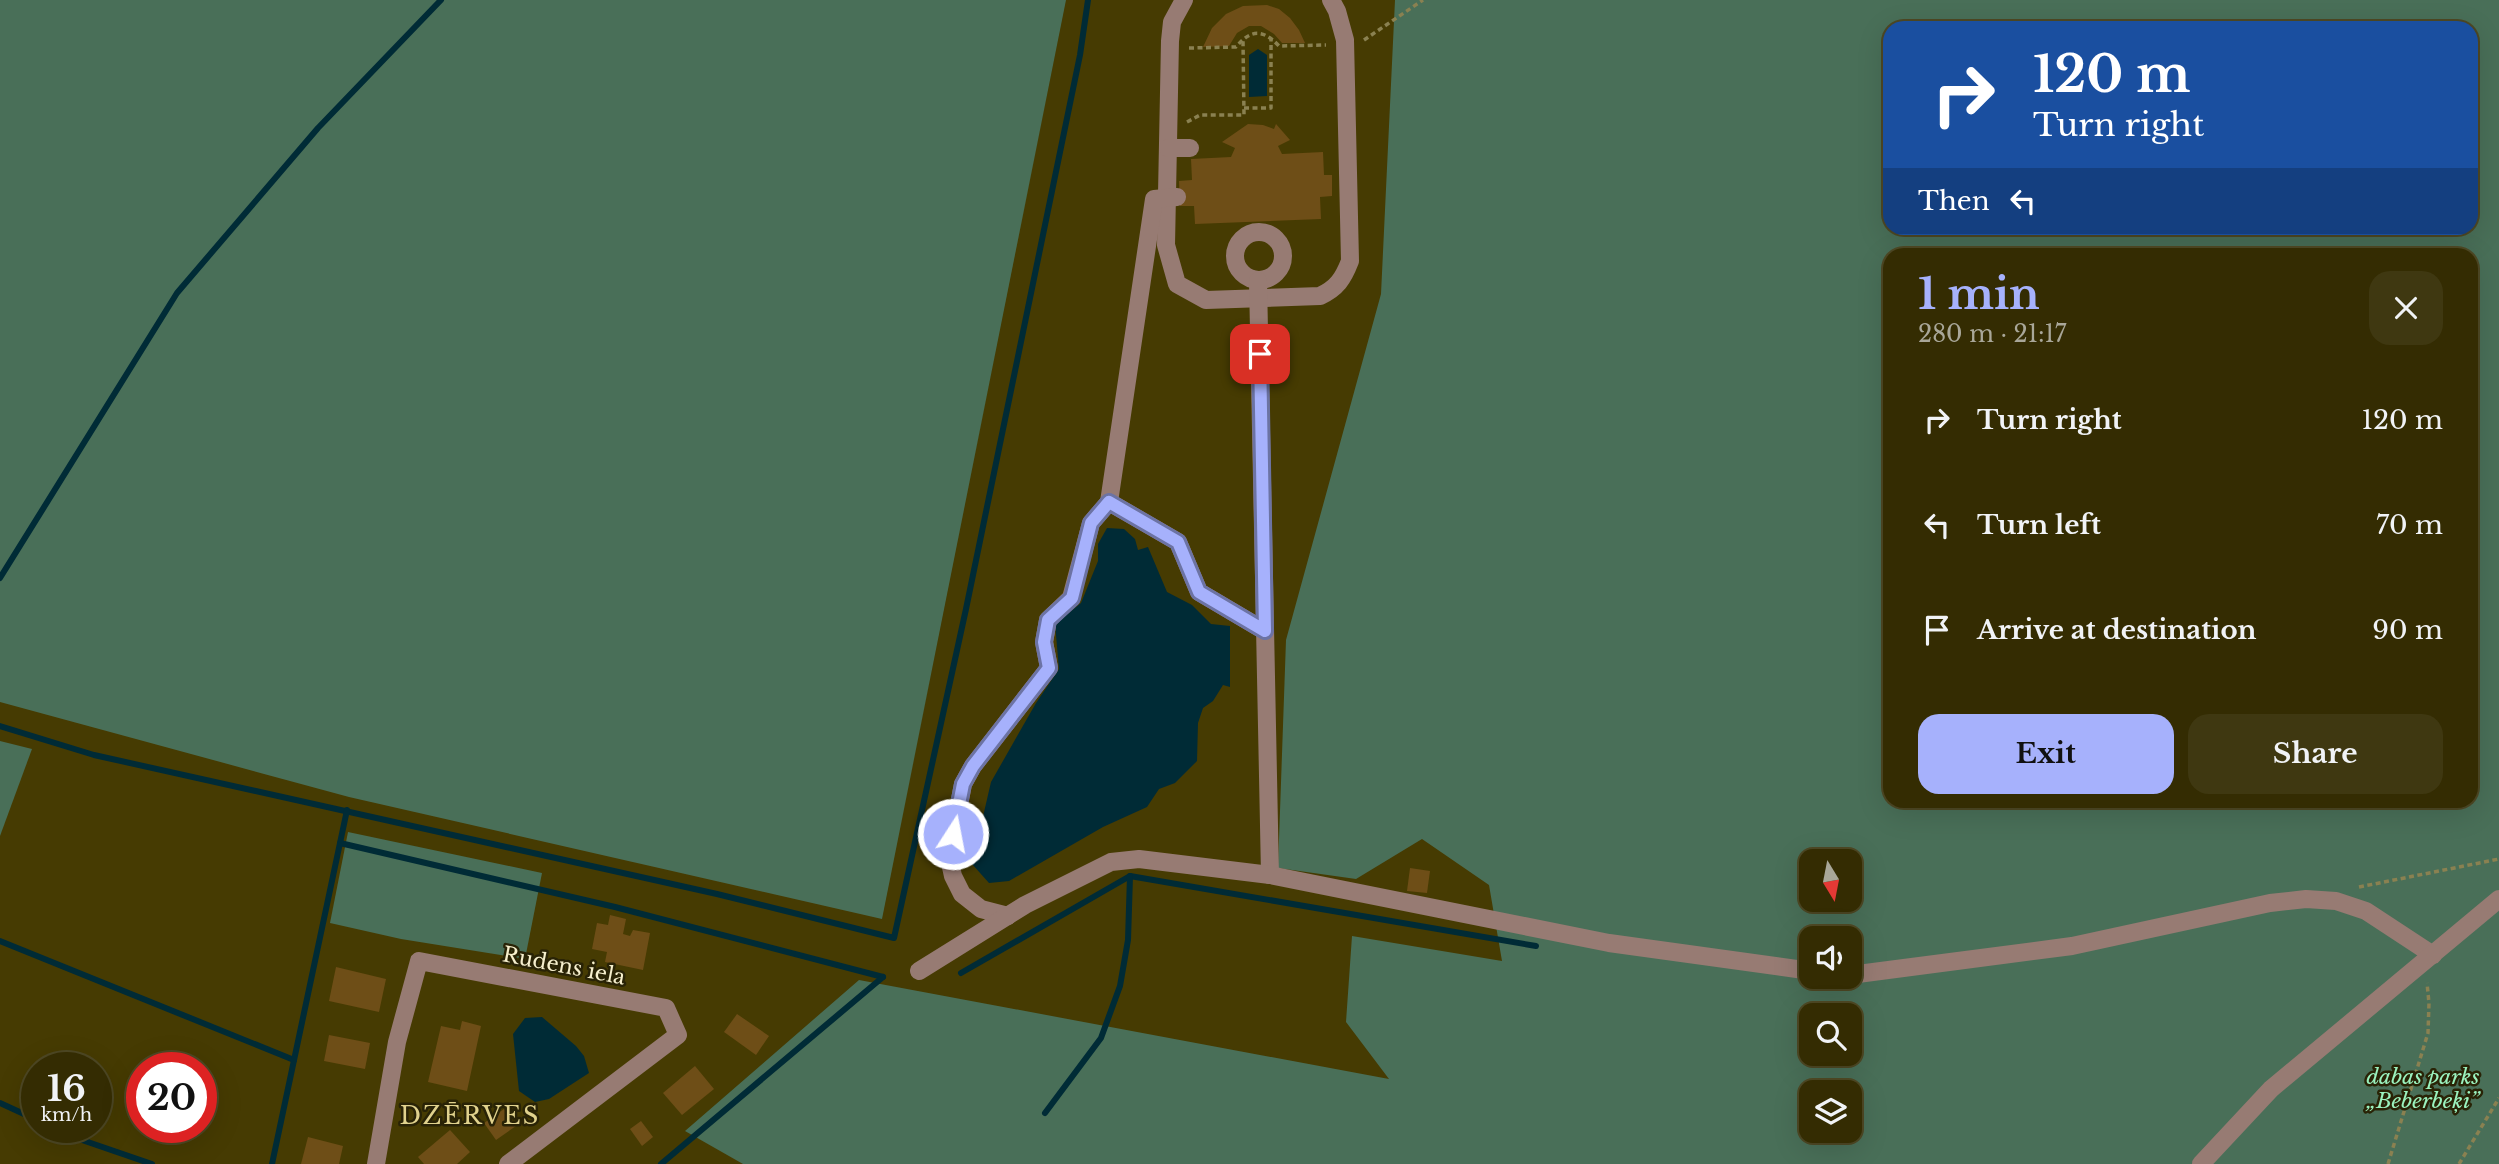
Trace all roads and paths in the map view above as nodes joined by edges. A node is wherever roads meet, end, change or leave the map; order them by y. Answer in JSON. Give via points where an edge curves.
{"nodes":[{"id":1,"x":1184,"y":0,"type":"edge"},
{"id":2,"x":1331,"y":0,"type":"edge"},
{"id":3,"x":1423,"y":0,"type":"edge"},
{"id":4,"x":1271,"y":38,"type":"junction"},
{"id":5,"x":1243,"y":39,"type":"junction"},
{"id":6,"x":1345,"y":42,"type":"junction"},
{"id":7,"x":1170,"y":48,"type":"junction"},
{"id":8,"x":1244,"y":108,"type":"junction"},
{"id":9,"x":1168,"y":146,"type":"junction"},
{"id":10,"x":1190,"y":148,"type":"dead end"},
{"id":11,"x":1172,"y":198,"type":"junction"},
{"id":12,"x":1259,"y":290,"type":"junction"},
{"id":13,"x":1109,"y":502,"type":"junction"},
{"id":14,"x":1265,"y":631,"type":"junction"},
{"id":15,"x":2499,"y":859,"type":"edge"},
{"id":16,"x":1270,"y":875,"type":"junction"},
{"id":17,"x":2355,"y":888,"type":"dead end"},
{"id":18,"x":2499,"y":899,"type":"edge"},
{"id":19,"x":1008,"y":916,"type":"junction"},
{"id":20,"x":2433,"y":955,"type":"junction"},
{"id":21,"x":1799,"y":969,"type":"edge"},
{"id":22,"x":2416,"y":970,"type":"junction"},
{"id":23,"x":919,"y":971,"type":"dead end"},
{"id":24,"x":1862,"y":973,"type":"edge"},
{"id":25,"x":2499,"y":1098,"type":"edge"},
{"id":26,"x":376,"y":1164,"type":"edge"},
{"id":27,"x":508,"y":1164,"type":"edge"},
{"id":28,"x":2201,"y":1164,"type":"edge"},
{"id":29,"x":2388,"y":1164,"type":"edge"},
{"id":30,"x":2459,"y":1164,"type":"edge"}],
"edges":[{"from":1,"to":7,"type":"street","via":[[1172,22]]},
{"from":2,"to":6,"type":"street"},
{"from":3,"to":6,"type":"path","via":[[1366,40]]},
{"from":4,"to":5,"type":"path","via":[[1256,33]]},
{"from":4,"to":6,"type":"path","via":[[1279,46]]},
{"from":4,"to":8,"type":"path","via":[[1271,108]]},
{"from":5,"to":7,"type":"path","via":[[1236,47]]},
{"from":5,"to":8,"type":"path"},
{"from":6,"to":12,"type":"street","via":[[1350,261],[1342,280],[1320,296]]},
{"from":7,"to":9,"type":"street"},
{"from":8,"to":9,"type":"path","via":[[1244,115],[1200,115],[1184,124]]},
{"from":9,"to":10,"type":"street"},
{"from":9,"to":11,"type":"street"},
{"from":11,"to":12,"type":"street","via":[[1166,245],[1177,284],[1206,300]]},
{"from":11,"to":13,"type":"street","via":[[1154,199]]},
{"from":12,"to":14,"type":"street"},
{"from":13,"to":14,"type":"street","via":[[1178,542],[1199,592]]},
{"from":13,"to":19,"type":"street","via":[[1091,523],[1072,598],[1048,620],[1044,642],[1049,668],[963,784],[949,858],[953,876],[962,894],[981,909]]},
{"from":14,"to":16,"type":"street"},
{"from":15,"to":17,"type":"path"},
{"from":16,"to":19,"type":"street","via":[[1139,859],[1111,862]]},
{"from":16,"to":21,"type":"street","via":[[1609,943]]},
{"from":18,"to":20,"type":"street"},
{"from":19,"to":23,"type":"street"},
{"from":20,"to":22,"type":"street"},
{"from":20,"to":24,"type":"street","via":[[2366,911],[2336,901],[2306,899],[2072,946]]},
{"from":22,"to":28,"type":"street","via":[[2271,1089]]},
{"from":22,"to":29,"type":"path","via":[[2427,982],[2428,1033]]},
{"from":25,"to":30,"type":"path"},
{"from":26,"to":27,"type":"street","name":"Rudens iela","via":[[397,1042],[419,961],[666,1008],[678,1035]]}]}
